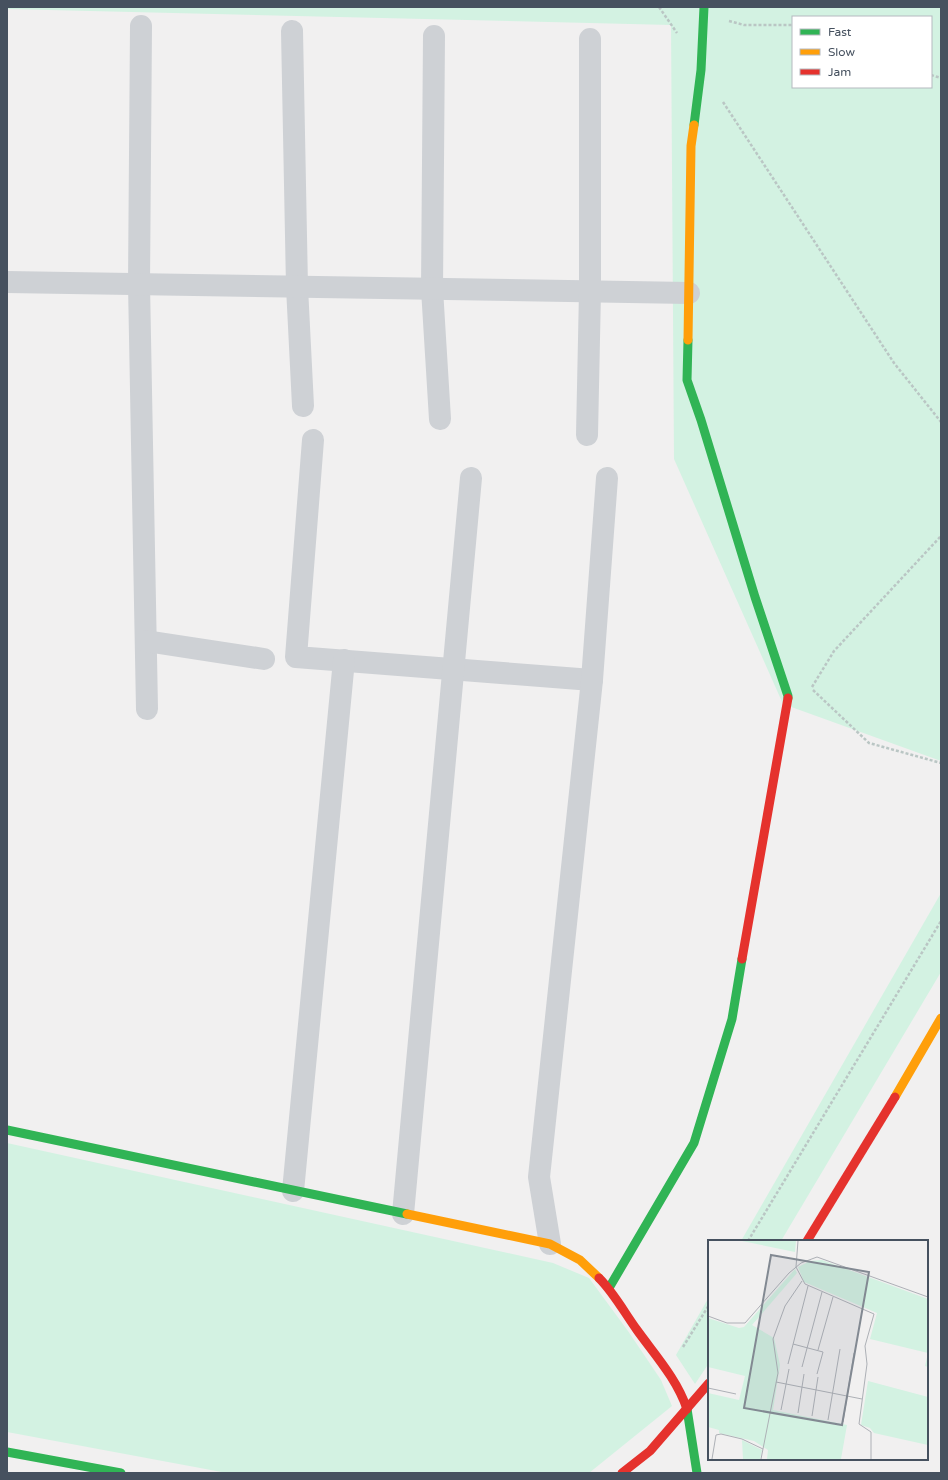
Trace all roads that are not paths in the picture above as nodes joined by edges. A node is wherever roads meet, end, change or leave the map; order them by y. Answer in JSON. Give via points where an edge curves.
{"nodes":[{"id":1,"x":704,"y":10,"type":"edge"},
{"id":2,"x":142,"y":26,"type":"dead end"},
{"id":3,"x":292,"y":31,"type":"dead end"},
{"id":4,"x":434,"y":36,"type":"dead end"},
{"id":5,"x":590,"y":39,"type":"dead end"},
{"id":6,"x":7,"y":282,"type":"edge"},
{"id":7,"x":138,"y":284,"type":"junction"},
{"id":8,"x":297,"y":287,"type":"junction"},
{"id":9,"x":432,"y":289,"type":"junction"},
{"id":10,"x":590,"y":291,"type":"junction"},
{"id":11,"x":689,"y":293,"type":"junction"},
{"id":12,"x":304,"y":406,"type":"dead end"},
{"id":13,"x":440,"y":419,"type":"dead end"},
{"id":14,"x":587,"y":435,"type":"dead end"},
{"id":15,"x":313,"y":440,"type":"dead end"},
{"id":16,"x":471,"y":478,"type":"dead end"},
{"id":17,"x":607,"y":478,"type":"dead end"},
{"id":18,"x":146,"y":641,"type":"junction"},
{"id":19,"x":264,"y":659,"type":"dead end"},
{"id":20,"x":344,"y":660,"type":"junction"},
{"id":21,"x":453,"y":669,"type":"junction"},
{"id":22,"x":592,"y":680,"type":"junction"},
{"id":23,"x":146,"y":709,"type":"dead end"},
{"id":24,"x":941,"y":1018,"type":"edge"},
{"id":25,"x":7,"y":1130,"type":"edge"},
{"id":26,"x":293,"y":1191,"type":"junction"},
{"id":27,"x":404,"y":1214,"type":"junction"},
{"id":28,"x":808,"y":1240,"type":"edge"},
{"id":29,"x":550,"y":1244,"type":"junction"},
{"id":30,"x":609,"y":1288,"type":"junction"},
{"id":31,"x":708,"y":1384,"type":"edge"},
{"id":32,"x":687,"y":1408,"type":"junction"},
{"id":33,"x":7,"y":1452,"type":"edge"},
{"id":34,"x":120,"y":1473,"type":"edge"},
{"id":35,"x":622,"y":1473,"type":"edge"},
{"id":36,"x":697,"y":1473,"type":"edge"}],
"edges":[{"from":1,"to":11,"type":"street","via":[[702,70],[691,146]]},
{"from":2,"to":7,"type":"street"},
{"from":3,"to":8,"type":"street"},
{"from":4,"to":9,"type":"street"},
{"from":5,"to":10,"type":"street"},
{"from":6,"to":7,"type":"street"},
{"from":7,"to":8,"type":"street"},
{"from":7,"to":18,"type":"street"},
{"from":8,"to":9,"type":"street"},
{"from":8,"to":12,"type":"street"},
{"from":9,"to":10,"type":"street"},
{"from":9,"to":13,"type":"street"},
{"from":10,"to":11,"type":"street"},
{"from":10,"to":14,"type":"street"},
{"from":11,"to":30,"type":"street","via":[[687,380],[788,696],[732,1020],[694,1144]]},
{"from":15,"to":20,"type":"street","via":[[296,657]]},
{"from":16,"to":21,"type":"street"},
{"from":17,"to":22,"type":"street"},
{"from":18,"to":19,"type":"street"},
{"from":18,"to":23,"type":"street"},
{"from":20,"to":21,"type":"street"},
{"from":20,"to":26,"type":"street"},
{"from":21,"to":22,"type":"street"},
{"from":21,"to":27,"type":"street"},
{"from":22,"to":29,"type":"street","via":[[539,1178]]},
{"from":24,"to":28,"type":"street"},
{"from":25,"to":26,"type":"street"},
{"from":26,"to":27,"type":"street"},
{"from":27,"to":29,"type":"street"},
{"from":29,"to":30,"type":"street","via":[[580,1260]]},
{"from":30,"to":32,"type":"street","via":[[668,1371]]},
{"from":31,"to":32,"type":"street"},
{"from":32,"to":35,"type":"street","via":[[650,1451]]},
{"from":32,"to":36,"type":"street"},
{"from":33,"to":34,"type":"street"}]}
